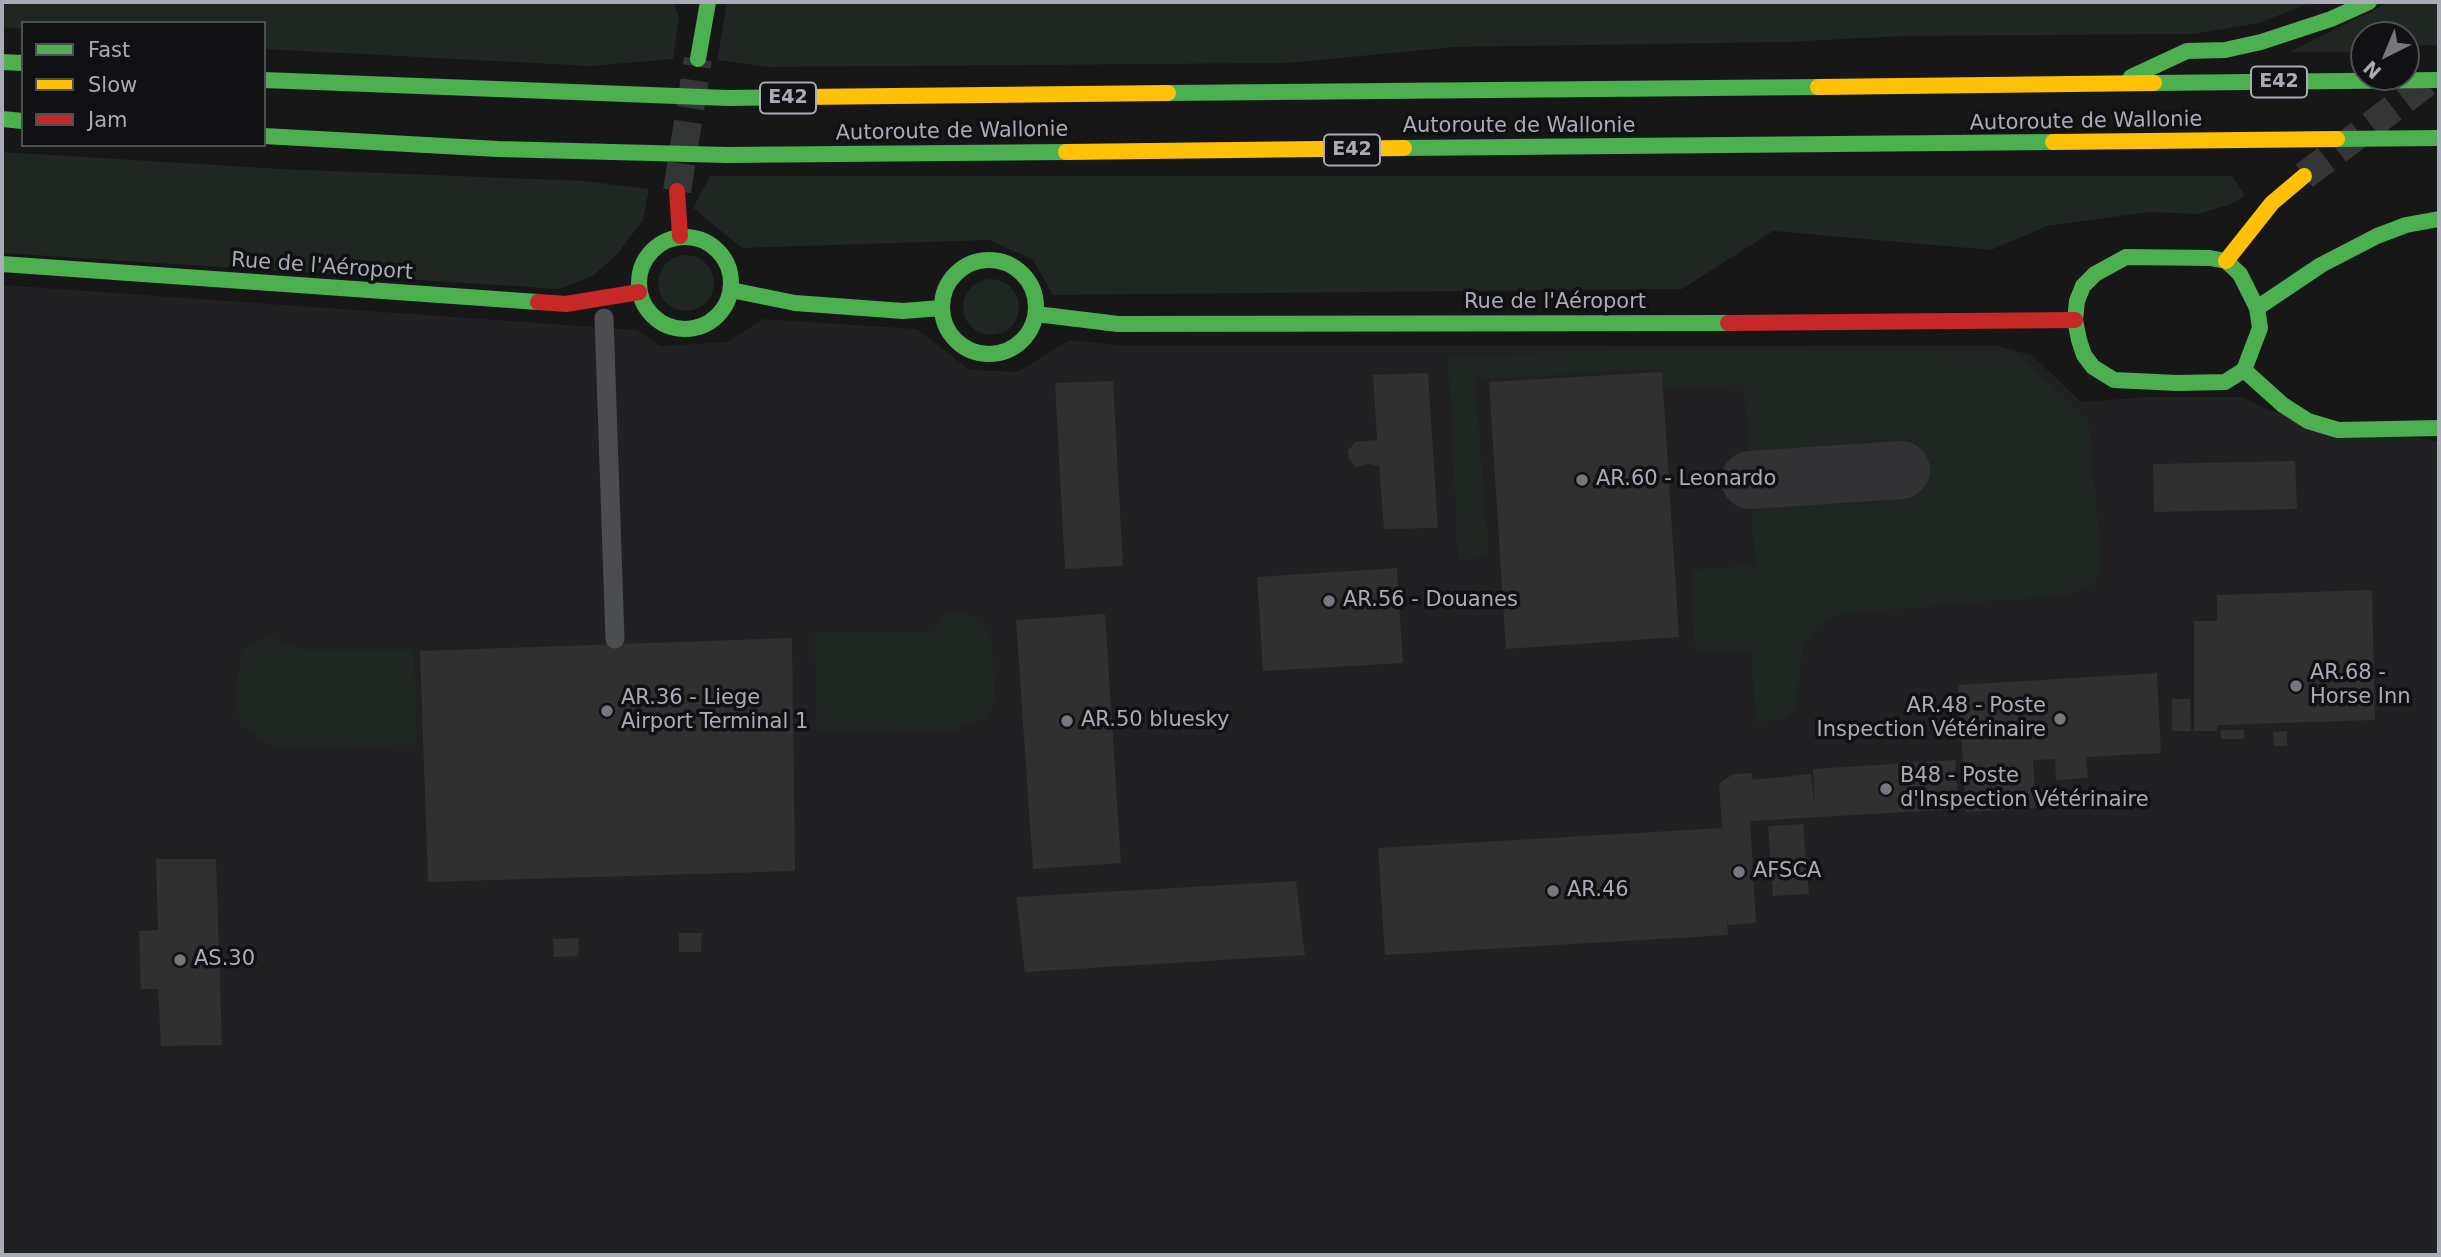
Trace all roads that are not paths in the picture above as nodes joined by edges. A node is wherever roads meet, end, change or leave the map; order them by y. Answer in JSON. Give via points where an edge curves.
{"nodes":[{"id":1,"x":708,"y":2,"type":"edge"},
{"id":2,"x":2334,"y":2,"type":"edge"},
{"id":3,"x":2369,"y":2,"type":"edge"},
{"id":4,"x":2308,"y":24,"type":"junction"},
{"id":5,"x":698,"y":59,"type":"tunnel mouth"},
{"id":6,"x":2,"y":62,"type":"edge"},
{"id":7,"x":21,"y":63,"type":"edge"},
{"id":8,"x":266,"y":80,"type":"edge"},
{"id":9,"x":2439,"y":80,"type":"edge"},
{"id":10,"x":2118,"y":83,"type":"junction"},
{"id":11,"x":2,"y":119,"type":"edge"},
{"id":12,"x":21,"y":121,"type":"edge"},
{"id":13,"x":266,"y":136,"type":"edge"},
{"id":14,"x":2439,"y":138,"type":"edge"},
{"id":15,"x":2304,"y":176,"type":"tunnel mouth"},
{"id":16,"x":677,"y":191,"type":"tunnel mouth"},
{"id":17,"x":2439,"y":219,"type":"edge"},
{"id":18,"x":680,"y":236,"type":"junction"},
{"id":19,"x":2226,"y":261,"type":"junction"},
{"id":20,"x":2,"y":264,"type":"edge"},
{"id":21,"x":731,"y":290,"type":"junction"},
{"id":22,"x":639,"y":292,"type":"junction"},
{"id":23,"x":941,"y":308,"type":"junction"},
{"id":24,"x":2257,"y":308,"type":"junction"},
{"id":25,"x":1036,"y":314,"type":"junction"},
{"id":26,"x":604,"y":318,"type":"dead end"},
{"id":27,"x":2075,"y":320,"type":"junction"},
{"id":28,"x":2244,"y":370,"type":"junction"},
{"id":29,"x":2439,"y":428,"type":"edge"},
{"id":30,"x":615,"y":639,"type":"dead end"}],
"edges":[{"from":1,"to":5,"type":"main road"},
{"from":2,"to":4,"type":"main road"},
{"from":3,"to":4,"type":"main road"},
{"from":4,"to":10,"type":"main road","via":[[2237,48],[2187,51]]},
{"from":6,"to":7,"type":"main road"},
{"from":8,"to":10,"type":"main road","name":"Autoroute de Wallonie","number":"E42","via":[[728,98]]},
{"from":9,"to":10,"type":"main road","name":"Autoroute de Wallonie","number":"E42"},
{"from":11,"to":12,"type":"main road"},
{"from":13,"to":14,"type":"main road","name":"Autoroute de Wallonie","number":"E42","via":[[727,155]]},
{"from":15,"to":19,"type":"main road","via":[[2272,203]]},
{"from":16,"to":18,"type":"main road"},
{"from":17,"to":24,"type":"main road","via":[[2406,225],[2347,251]]},
{"from":18,"to":21,"type":"main road","via":[[712,245],[724,257],[731,273]]},
{"from":18,"to":22,"type":"main road","via":[[647,255],[639,273]]},
{"from":19,"to":24,"type":"main road","via":[[2240,274]]},
{"from":19,"to":27,"type":"main road","via":[[2126,257],[2083,286]]},
{"from":20,"to":22,"type":"main road","name":"Rue de l'Aéroport","via":[[566,304]]},
{"from":21,"to":22,"type":"main road","via":[[725,307],[712,321],[686,329],[659,322],[646,309]]},
{"from":21,"to":23,"type":"main road","via":[[795,303],[903,311]]},
{"from":23,"to":25,"type":"main road","via":[[948,332],[957,342],[992,354],[1021,342]]},
{"from":23,"to":25,"type":"main road","via":[[944,290],[966,264],[1000,260],[1028,280]]},
{"from":24,"to":28,"type":"main road","via":[[2260,328]]},
{"from":25,"to":27,"type":"main road","name":"Rue de l'Aéroport","via":[[1118,324],[1289,326]]},
{"from":26,"to":30,"type":"street"},
{"from":27,"to":28,"type":"main road","via":[[2084,355],[2114,380],[2225,382]]},
{"from":28,"to":29,"type":"main road","via":[[2300,416],[2338,430]]}]}
